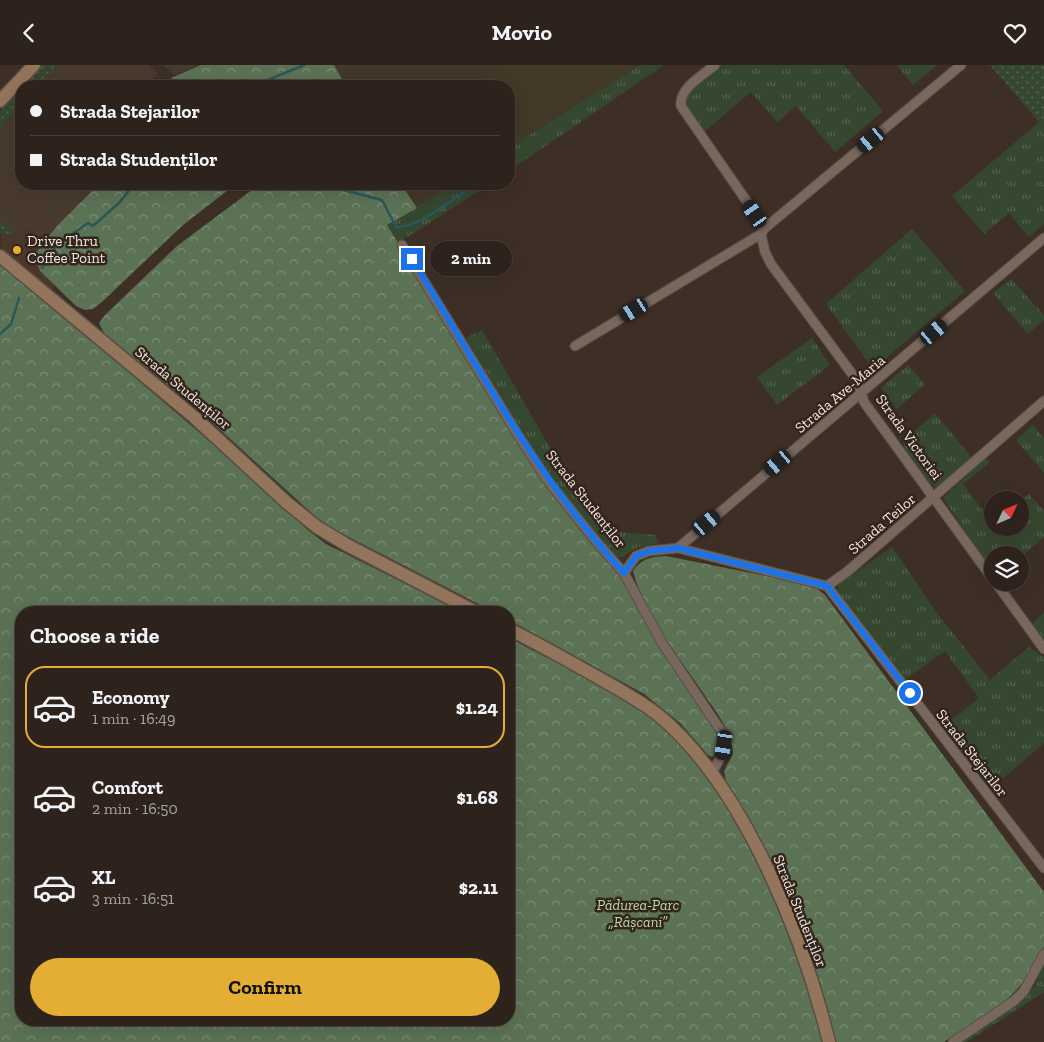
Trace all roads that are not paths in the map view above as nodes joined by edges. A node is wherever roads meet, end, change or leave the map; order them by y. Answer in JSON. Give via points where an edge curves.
{"nodes":[{"id":1,"x":34,"y":65,"type":"edge"},
{"id":2,"x":715,"y":65,"type":"edge"},
{"id":3,"x":961,"y":65,"type":"edge"},
{"id":4,"x":20,"y":80,"type":"edge"},
{"id":5,"x":15,"y":85,"type":"edge"},
{"id":6,"x":0,"y":101,"type":"edge"},
{"id":7,"x":763,"y":231,"type":"junction"},
{"id":8,"x":1044,"y":238,"type":"edge"},
{"id":9,"x":402,"y":245,"type":"dead end"},
{"id":10,"x":0,"y":255,"type":"edge"},
{"id":11,"x":575,"y":346,"type":"dead end"},
{"id":12,"x":862,"y":393,"type":"junction"},
{"id":13,"x":1044,"y":401,"type":"edge"},
{"id":14,"x":935,"y":496,"type":"junction"},
{"id":15,"x":678,"y":548,"type":"junction"},
{"id":16,"x":984,"y":566,"type":"edge"},
{"id":17,"x":624,"y":573,"type":"junction"},
{"id":18,"x":827,"y":586,"type":"junction"},
{"id":19,"x":1002,"y":591,"type":"edge"},
{"id":20,"x":465,"y":606,"type":"edge"},
{"id":21,"x":515,"y":632,"type":"edge"},
{"id":22,"x":1044,"y":649,"type":"edge"},
{"id":23,"x":711,"y":774,"type":"junction"},
{"id":24,"x":1044,"y":868,"type":"edge"},
{"id":25,"x":1044,"y":955,"type":"edge"},
{"id":26,"x":829,"y":1042,"type":"edge"},
{"id":27,"x":953,"y":1042,"type":"edge"}],
"edges":[{"from":1,"to":4,"type":"main road"},
{"from":2,"to":7,"type":"street","name":"Strada Victoriei","via":[[684,91],[680,98],[681,106]]},
{"from":3,"to":7,"type":"street"},
{"from":5,"to":6,"type":"main road"},
{"from":7,"to":11,"type":"street"},
{"from":7,"to":12,"type":"street","name":"Strada Victoriei","via":[[765,252],[771,263],[858,382]]},
{"from":8,"to":12,"type":"street","name":"Strada Ave-Maria"},
{"from":9,"to":17,"type":"street","name":"Strada Studenților","via":[[548,481]]},
{"from":10,"to":20,"type":"main road","name":"Strada Studenților","via":[[194,417],[317,527]]},
{"from":12,"to":14,"type":"street","name":"Strada Victoriei","via":[[864,401]]},
{"from":12,"to":15,"type":"street","name":"Strada Ave-Maria"},
{"from":13,"to":14,"type":"street","name":"Strada Teilor"},
{"from":14,"to":16,"type":"street","name":"Strada Victoriei"},
{"from":14,"to":18,"type":"street","name":"Strada Teilor"},
{"from":15,"to":17,"type":"street","via":[[636,556]]},
{"from":15,"to":18,"type":"street"},
{"from":17,"to":23,"type":"street","name":"Strada Studenților","via":[[662,643],[721,731],[722,758]]},
{"from":18,"to":24,"type":"street","name":"Strada Stejarilor"},
{"from":19,"to":22,"type":"street"},
{"from":21,"to":23,"type":"main road","name":"Strada Studenților","via":[[656,713],[696,751]]},
{"from":23,"to":26,"type":"main road","name":"Strada Studenților","via":[[770,872],[803,957]]},
{"from":25,"to":27,"type":"street","via":[[1024,991],[1014,1001]]}]}
